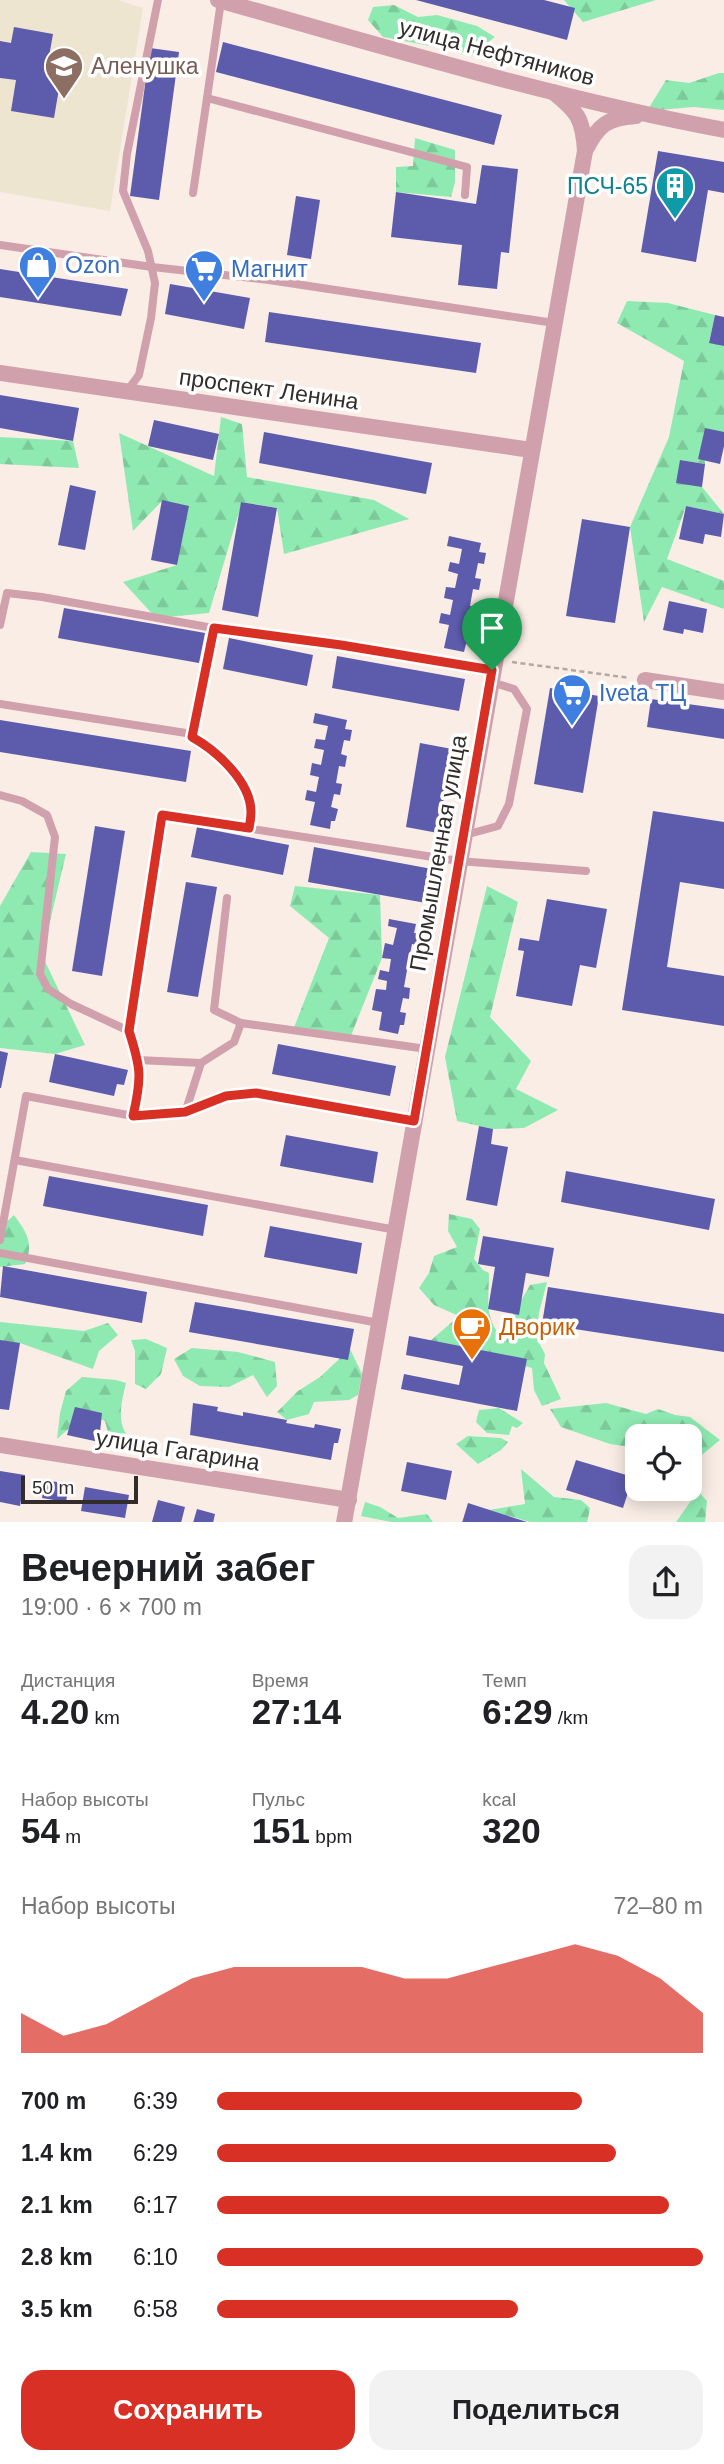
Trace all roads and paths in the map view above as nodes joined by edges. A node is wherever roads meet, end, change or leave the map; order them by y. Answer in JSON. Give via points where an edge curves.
{"nodes":[{"id":1,"x":158,"y":0,"type":"edge"},
{"id":2,"x":220,"y":0,"type":"edge"},
{"id":3,"x":553,"y":92,"type":"junction"},
{"id":4,"x":206,"y":98,"type":"junction"},
{"id":5,"x":645,"y":115,"type":"junction"},
{"id":6,"x":724,"y":130,"type":"edge"},
{"id":7,"x":585,"y":151,"type":"junction"},
{"id":8,"x":193,"y":193,"type":"dead end"},
{"id":9,"x":465,"y":195,"type":"dead end"},
{"id":10,"x":0,"y":245,"type":"edge"},
{"id":11,"x":152,"y":267,"type":"junction"},
{"id":12,"x":554,"y":323,"type":"junction"},
{"id":13,"x":0,"y":373,"type":"edge"},
{"id":14,"x":127,"y":391,"type":"junction"},
{"id":15,"x":531,"y":450,"type":"junction"},
{"id":16,"x":0,"y":625,"type":"edge"},
{"id":17,"x":214,"y":628,"type":"junction"},
{"id":18,"x":492,"y":671,"type":"junction"},
{"id":19,"x":645,"y":680,"type":"joint"},
{"id":20,"x":724,"y":692,"type":"edge"},
{"id":21,"x":0,"y":704,"type":"edge"},
{"id":22,"x":192,"y":737,"type":"junction"},
{"id":23,"x":0,"y":795,"type":"edge"},
{"id":24,"x":249,"y":828,"type":"junction"},
{"id":25,"x":464,"y":835,"type":"junction"},
{"id":26,"x":459,"y":861,"type":"junction"},
{"id":27,"x":586,"y":871,"type":"dead end"},
{"id":28,"x":227,"y":898,"type":"dead end"},
{"id":29,"x":241,"y":1023,"type":"junction"},
{"id":30,"x":129,"y":1031,"type":"junction"},
{"id":31,"x":427,"y":1049,"type":"junction"},
{"id":32,"x":138,"y":1060,"type":"junction"},
{"id":33,"x":201,"y":1063,"type":"junction"},
{"id":34,"x":185,"y":1112,"type":"junction"},
{"id":35,"x":133,"y":1116,"type":"junction"},
{"id":36,"x":414,"y":1121,"type":"junction"},
{"id":37,"x":15,"y":1160,"type":"junction"},
{"id":38,"x":396,"y":1230,"type":"junction"},
{"id":39,"x":0,"y":1240,"type":"edge"},
{"id":40,"x":0,"y":1253,"type":"edge"},
{"id":41,"x":379,"y":1323,"type":"junction"},
{"id":42,"x":0,"y":1446,"type":"edge"},
{"id":43,"x":349,"y":1500,"type":"junction"},
{"id":44,"x":346,"y":1522,"type":"edge"}],
"edges":[{"from":1,"to":11,"type":"lane","via":[[123,191]]},
{"from":2,"to":3,"type":"street","name":"улица Нефтяников"},
{"from":2,"to":4,"type":"lane"},
{"from":3,"to":5,"type":"street","name":"улица Нефтяников"},
{"from":3,"to":7,"type":"street","name":"Промышленная улица","via":[[580,118]]},
{"from":4,"to":8,"type":"lane"},
{"from":4,"to":9,"type":"lane","via":[[467,167]]},
{"from":5,"to":6,"type":"street","name":"улица Нефтяников"},
{"from":5,"to":7,"type":"street","name":"Промышленная улица","via":[[604,124]]},
{"from":7,"to":12,"type":"street","name":"Промышленная улица"},
{"from":10,"to":11,"type":"lane"},
{"from":11,"to":12,"type":"lane"},
{"from":11,"to":14,"type":"lane","via":[[151,318],[139,375]]},
{"from":12,"to":15,"type":"street","name":"Промышленная улица"},
{"from":13,"to":14,"type":"street","name":"проспект Ленина"},
{"from":14,"to":15,"type":"street","name":"проспект Ленина"},
{"from":15,"to":18,"type":"street","name":"Промышленная улица"},
{"from":16,"to":17,"type":"lane","via":[[7,593]]},
{"from":17,"to":18,"type":"lane"},
{"from":17,"to":22,"type":"lane"},
{"from":18,"to":19,"type":"path"},
{"from":18,"to":25,"type":"street","name":"Промышленная улица"},
{"from":18,"to":25,"type":"lane","via":[[514,689],[527,709],[509,804],[498,826]]},
{"from":19,"to":20,"type":"street"},
{"from":21,"to":22,"type":"lane"},
{"from":22,"to":24,"type":"lane","via":[[241,779],[252,810]]},
{"from":23,"to":30,"type":"lane","via":[[47,815],[55,837],[40,974],[48,989]]},
{"from":24,"to":26,"type":"lane"},
{"from":24,"to":30,"type":"lane","via":[[162,815]]},
{"from":25,"to":26,"type":"street","name":"Промышленная улица"},
{"from":26,"to":27,"type":"lane"},
{"from":26,"to":31,"type":"street","name":"Промышленная улица"},
{"from":28,"to":29,"type":"lane","via":[[214,1010]]},
{"from":29,"to":31,"type":"lane"},
{"from":29,"to":33,"type":"lane","via":[[234,1042]]},
{"from":30,"to":32,"type":"lane"},
{"from":31,"to":36,"type":"street","name":"Промышленная улица"},
{"from":32,"to":33,"type":"lane"},
{"from":32,"to":35,"type":"lane","via":[[139,1089]]},
{"from":33,"to":34,"type":"lane"},
{"from":34,"to":35,"type":"lane"},
{"from":34,"to":36,"type":"lane","via":[[226,1096],[256,1093]]},
{"from":35,"to":37,"type":"lane","via":[[26,1096]]},
{"from":36,"to":38,"type":"street","name":"Промышленная улица"},
{"from":37,"to":38,"type":"lane"},
{"from":37,"to":39,"type":"lane"},
{"from":38,"to":41,"type":"street","name":"Промышленная улица"},
{"from":40,"to":41,"type":"lane"},
{"from":41,"to":43,"type":"street","name":"Промышленная улица"},
{"from":42,"to":43,"type":"street","name":"улица Гагарина"},
{"from":43,"to":44,"type":"street","name":"Промышленная улица"}]}
